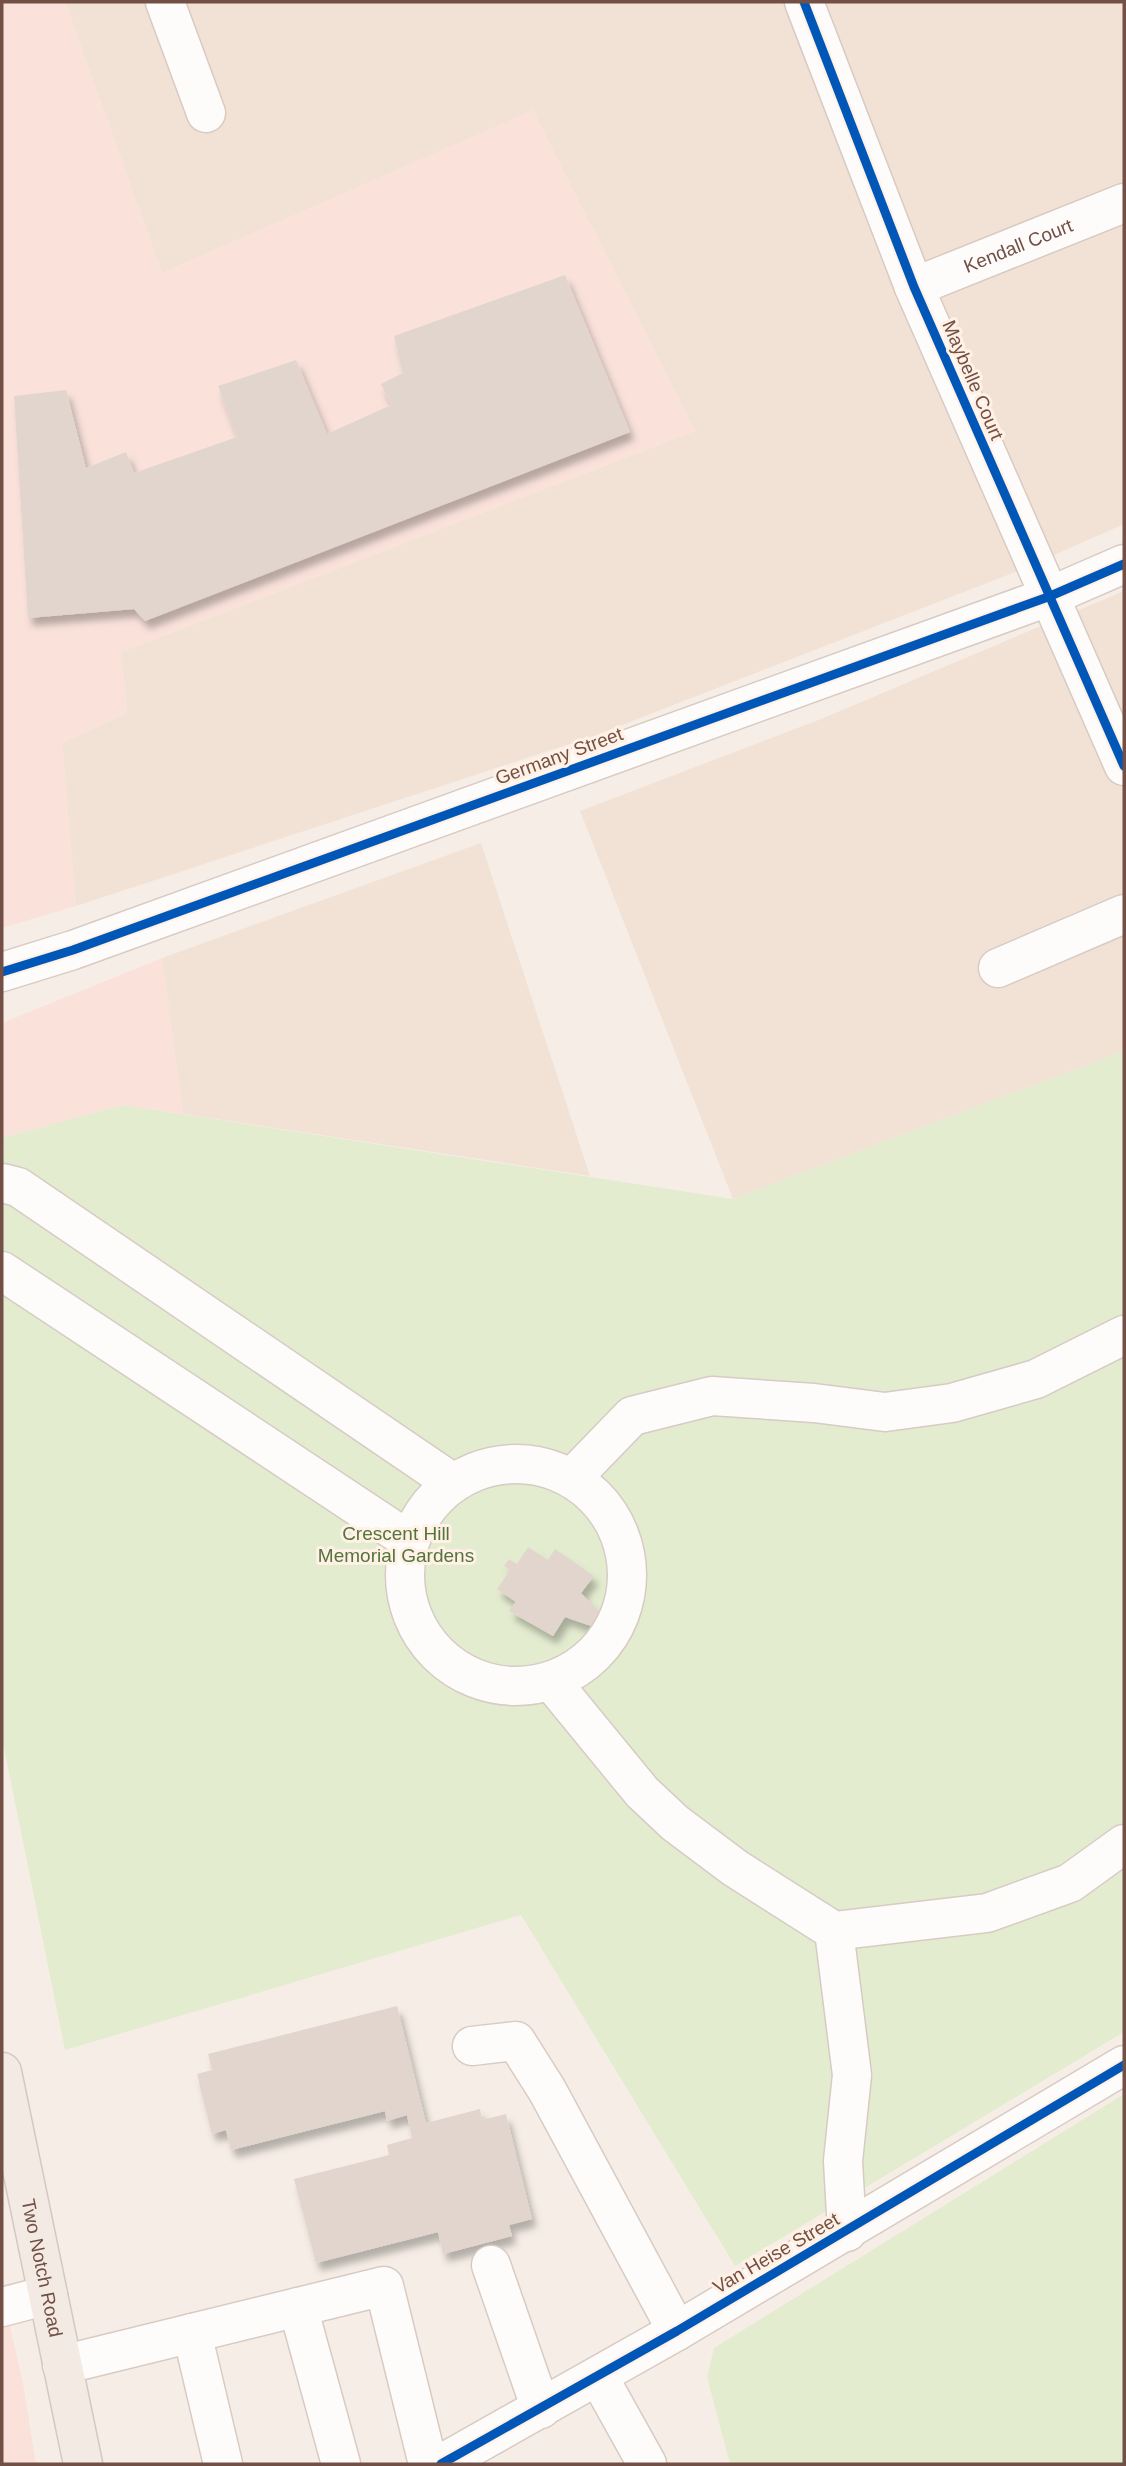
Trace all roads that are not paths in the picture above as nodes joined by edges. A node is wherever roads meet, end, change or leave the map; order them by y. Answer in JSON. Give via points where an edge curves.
{"nodes":[{"id":1,"x":165,"y":2,"type":"edge"},
{"id":2,"x":804,"y":2,"type":"edge"},
{"id":3,"x":206,"y":113,"type":"dead end"},
{"id":4,"x":1124,"y":203,"type":"edge"},
{"id":5,"x":914,"y":287,"type":"junction"},
{"id":6,"x":1124,"y":564,"type":"edge"},
{"id":7,"x":1048,"y":597,"type":"junction"},
{"id":8,"x":1124,"y":766,"type":"edge"},
{"id":9,"x":1124,"y":914,"type":"edge"},
{"id":10,"x":998,"y":968,"type":"dead end"},
{"id":11,"x":2,"y":972,"type":"edge"},
{"id":12,"x":2,"y":1183,"type":"edge"},
{"id":13,"x":2,"y":1271,"type":"edge"},
{"id":14,"x":1124,"y":1335,"type":"edge"},
{"id":15,"x":572,"y":1478,"type":"junction"},
{"id":16,"x":453,"y":1483,"type":"junction"},
{"id":17,"x":410,"y":1541,"type":"junction"},
{"id":18,"x":551,"y":1681,"type":"junction"},
{"id":19,"x":1124,"y":1844,"type":"edge"},
{"id":20,"x":834,"y":1931,"type":"junction"},
{"id":21,"x":472,"y":2046,"type":"dead end"},
{"id":22,"x":1124,"y":2065,"type":"edge"},
{"id":23,"x":2,"y":2072,"type":"edge"},
{"id":24,"x":847,"y":2232,"type":"junction"},
{"id":25,"x":491,"y":2265,"type":"dead end"},
{"id":26,"x":48,"y":2295,"type":"junction"},
{"id":27,"x":2,"y":2307,"type":"edge"},
{"id":28,"x":298,"y":2307,"type":"junction"},
{"id":29,"x":677,"y":2331,"type":"junction"},
{"id":30,"x":192,"y":2333,"type":"junction"},
{"id":31,"x":62,"y":2365,"type":"junction"},
{"id":32,"x":598,"y":2376,"type":"junction"},
{"id":33,"x":541,"y":2409,"type":"junction"},
{"id":34,"x":83,"y":2464,"type":"edge"},
{"id":35,"x":223,"y":2464,"type":"edge"},
{"id":36,"x":341,"y":2464,"type":"edge"},
{"id":37,"x":428,"y":2464,"type":"edge"},
{"id":38,"x":440,"y":2464,"type":"edge"},
{"id":39,"x":647,"y":2464,"type":"edge"}],
"edges":[{"from":1,"to":3,"type":"street"},
{"from":2,"to":5,"type":"street","name":"Maybelle Court"},
{"from":4,"to":5,"type":"street","name":"Kendall Court"},
{"from":5,"to":7,"type":"street","name":"Maybelle Court"},
{"from":6,"to":7,"type":"street","name":"Germany Street"},
{"from":7,"to":8,"type":"street","name":"Maybelle Court"},
{"from":7,"to":11,"type":"street","name":"Germany Street"},
{"from":9,"to":10,"type":"street"},
{"from":12,"to":16,"type":"street","via":[[18,1187]]},
{"from":13,"to":17,"type":"street"},
{"from":14,"to":15,"type":"street","via":[[1036,1379],[952,1403],[885,1412],[712,1396],[632,1416]]},
{"from":15,"to":16,"type":"street","via":[[543,1466],[509,1463]]},
{"from":15,"to":18,"type":"street","via":[[609,1512],[627,1556],[628,1583],[620,1617],[600,1650],[577,1669]]},
{"from":16,"to":17,"type":"street","via":[[423,1513]]},
{"from":17,"to":18,"type":"street","via":[[404,1571],[408,1604],[416,1626],[434,1651],[471,1678],[493,1684],[523,1687]]},
{"from":18,"to":20,"type":"street","via":[[642,1792],[674,1823]]},
{"from":19,"to":20,"type":"street","via":[[1070,1883],[987,1913]]},
{"from":20,"to":24,"type":"street","via":[[852,2075],[843,2161]]},
{"from":21,"to":29,"type":"street","via":[[516,2041]]},
{"from":22,"to":24,"type":"street","name":"Van Heise Street"},
{"from":23,"to":26,"type":"main road","name":"Two Notch Road"},
{"from":24,"to":29,"type":"street","name":"Van Heise Street"},
{"from":25,"to":33,"type":"street"},
{"from":26,"to":27,"type":"street"},
{"from":26,"to":31,"type":"main road","name":"Two Notch Road"},
{"from":28,"to":30,"type":"street"},
{"from":28,"to":36,"type":"street"},
{"from":28,"to":37,"type":"street","via":[[384,2286]]},
{"from":29,"to":32,"type":"street","name":"Van Heise Street"},
{"from":30,"to":31,"type":"street"},
{"from":30,"to":35,"type":"street"},
{"from":31,"to":34,"type":"main road","name":"Two Notch Road"},
{"from":32,"to":33,"type":"street","name":"Van Heise Street"},
{"from":32,"to":39,"type":"street"},
{"from":33,"to":38,"type":"street","name":"Van Heise Street"}]}
